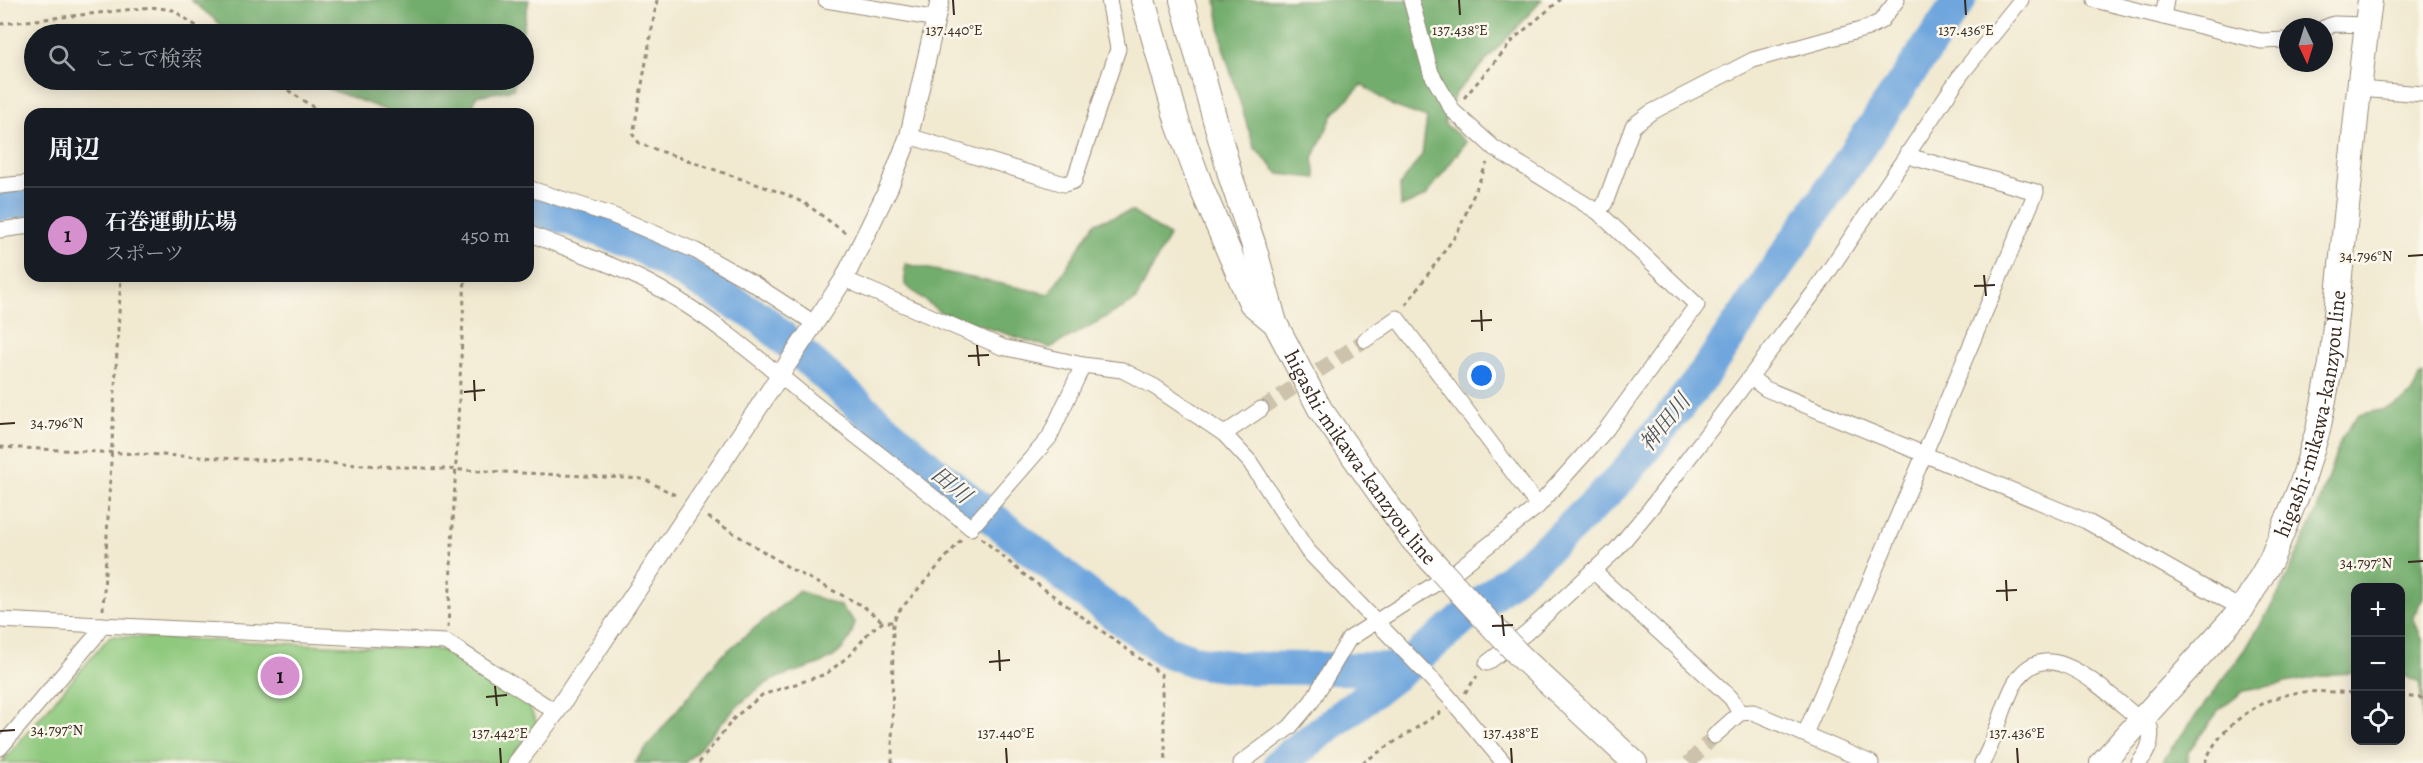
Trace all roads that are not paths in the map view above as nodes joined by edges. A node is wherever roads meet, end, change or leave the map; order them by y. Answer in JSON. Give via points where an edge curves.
{"nodes":[{"id":1,"x":826,"y":0,"type":"edge"},
{"id":2,"x":940,"y":0,"type":"edge"},
{"id":3,"x":1109,"y":0,"type":"edge"},
{"id":4,"x":1143,"y":0,"type":"edge"},
{"id":5,"x":1182,"y":0,"type":"edge"},
{"id":6,"x":1411,"y":0,"type":"edge"},
{"id":7,"x":1897,"y":0,"type":"edge"},
{"id":8,"x":2021,"y":0,"type":"edge"},
{"id":9,"x":2095,"y":0,"type":"edge"},
{"id":10,"x":2166,"y":0,"type":"edge"},
{"id":11,"x":2370,"y":0,"type":"edge"},
{"id":12,"x":2163,"y":17,"type":"junction"},
{"id":13,"x":937,"y":20,"type":"junction"},
{"id":14,"x":2333,"y":24,"type":"edge"},
{"id":15,"x":2367,"y":25,"type":"junction"},
{"id":16,"x":2279,"y":40,"type":"edge"},
{"id":17,"x":2359,"y":89,"type":"junction"},
{"id":18,"x":2423,"y":94,"type":"edge"},
{"id":19,"x":909,"y":136,"type":"junction"},
{"id":20,"x":1907,"y":153,"type":"junction"},
{"id":21,"x":24,"y":184,"type":"edge"},
{"id":22,"x":0,"y":186,"type":"edge"},
{"id":23,"x":534,"y":190,"type":"edge"},
{"id":24,"x":1598,"y":212,"type":"junction"},
{"id":25,"x":24,"y":227,"type":"edge"},
{"id":26,"x":0,"y":230,"type":"edge"},
{"id":27,"x":534,"y":236,"type":"edge"},
{"id":28,"x":844,"y":279,"type":"junction"},
{"id":29,"x":1275,"y":323,"type":"junction"},
{"id":30,"x":811,"y":328,"type":"junction"},
{"id":31,"x":1365,"y":340,"type":"tunnel mouth"},
{"id":32,"x":1083,"y":365,"type":"junction"},
{"id":33,"x":784,"y":370,"type":"junction"},
{"id":34,"x":1751,"y":378,"type":"junction"},
{"id":35,"x":1261,"y":409,"type":"tunnel mouth"},
{"id":36,"x":1224,"y":434,"type":"junction"},
{"id":37,"x":1924,"y":456,"type":"junction"},
{"id":38,"x":1538,"y":506,"type":"junction"},
{"id":39,"x":1593,"y":572,"type":"junction"},
{"id":40,"x":2242,"y":609,"type":"junction"},
{"id":41,"x":0,"y":620,"type":"edge"},
{"id":42,"x":1377,"y":623,"type":"junction"},
{"id":43,"x":102,"y":625,"type":"junction"},
{"id":44,"x":1487,"y":663,"type":"road end"},
{"id":45,"x":556,"y":712,"type":"junction"},
{"id":46,"x":1740,"y":713,"type":"junction"},
{"id":47,"x":2140,"y":720,"type":"junction"},
{"id":48,"x":1805,"y":734,"type":"junction"},
{"id":49,"x":1714,"y":736,"type":"tunnel mouth"},
{"id":50,"x":0,"y":748,"type":"edge"},
{"id":51,"x":2143,"y":761,"type":"edge"},
{"id":52,"x":517,"y":763,"type":"edge"},
{"id":53,"x":1240,"y":763,"type":"edge"},
{"id":54,"x":1504,"y":763,"type":"edge"},
{"id":55,"x":1635,"y":763,"type":"edge"},
{"id":56,"x":1870,"y":763,"type":"edge"},
{"id":57,"x":1982,"y":763,"type":"edge"},
{"id":58,"x":2102,"y":763,"type":"edge"}],
"edges":[{"from":1,"to":13,"type":"street"},
{"from":2,"to":13,"type":"street"},
{"from":3,"to":19,"type":"street","via":[[1118,49],[1074,181],[1064,184]]},
{"from":4,"to":29,"type":"main road","name":"higashi-mikawa-kanzyou line","via":[[1178,124],[1202,189],[1251,303]]},
{"from":5,"to":29,"type":"main road","name":"higashi-mikawa-kanzyou line"},
{"from":6,"to":24,"type":"street","via":[[1431,74],[1454,111],[1494,148]]},
{"from":7,"to":24,"type":"street","via":[[1881,21],[1868,28],[1754,60],[1650,113],[1633,126],[1605,203]]},
{"from":8,"to":20,"type":"street","via":[[1962,74]]},
{"from":9,"to":12,"type":"street"},
{"from":10,"to":12,"type":"street"},
{"from":11,"to":15,"type":"main road","name":"higashi-mikawa-kanzyou line"},
{"from":12,"to":16,"type":"street","via":[[2261,41]]},
{"from":13,"to":19,"type":"street"},
{"from":14,"to":15,"type":"street"},
{"from":15,"to":17,"type":"main road","name":"higashi-mikawa-kanzyou line"},
{"from":17,"to":18,"type":"street"},
{"from":17,"to":40,"type":"main road","name":"higashi-mikawa-kanzyou line","via":[[2331,364],[2318,430],[2271,560]]},
{"from":19,"to":28,"type":"street"},
{"from":20,"to":34,"type":"street","via":[[1816,290]]},
{"from":20,"to":37,"type":"street","via":[[2036,192]]},
{"from":21,"to":22,"type":"street"},
{"from":23,"to":30,"type":"street","via":[[614,216],[696,251],[754,284]]},
{"from":24,"to":38,"type":"street","via":[[1697,305],[1605,431]]},
{"from":25,"to":26,"type":"street"},
{"from":27,"to":33,"type":"street","via":[[660,289]]},
{"from":28,"to":30,"type":"street"},
{"from":28,"to":32,"type":"street","via":[[1002,347]]},
{"from":29,"to":55,"type":"main road","name":"higashi-mikawa-kanzyou line","bridge":true,"via":[[1320,409],[1412,539],[1518,654]]},
{"from":30,"to":33,"type":"street"},
{"from":31,"to":38,"type":"street","via":[[1397,318]]},
{"from":32,"to":33,"type":"street","via":[[1049,438],[974,525]]},
{"from":32,"to":36,"type":"street","via":[[1122,369]]},
{"from":33,"to":45,"type":"street"},
{"from":34,"to":37,"type":"street","via":[[1766,389]]},
{"from":34,"to":39,"type":"street","via":[[1650,509]]},
{"from":35,"to":36,"type":"street"},
{"from":36,"to":42,"type":"street","via":[[1250,462],[1307,550]]},
{"from":37,"to":40,"type":"street","via":[[2086,521]]},
{"from":37,"to":48,"type":"street"},
{"from":38,"to":42,"type":"street","via":[[1457,570]]},
{"from":39,"to":44,"type":"street"},
{"from":39,"to":46,"type":"street","via":[[1731,698]]},
{"from":40,"to":47,"type":"main road","name":"higashi-mikawa-kanzyou line"},
{"from":41,"to":43,"type":"street"},
{"from":42,"to":53,"type":"street","via":[[1348,639],[1322,685],[1290,727]]},
{"from":42,"to":54,"type":"street","via":[[1451,700]]},
{"from":43,"to":45,"type":"street","via":[[446,642]]},
{"from":43,"to":50,"type":"street"},
{"from":45,"to":52,"type":"street"},
{"from":46,"to":48,"type":"street","via":[[1753,712]]},
{"from":46,"to":49,"type":"street"},
{"from":47,"to":51,"type":"street","via":[[2150,727],[2152,736]]},
{"from":47,"to":57,"type":"street","via":[[2071,666],[2055,661],[2035,663],[2021,673],[2012,689]]},
{"from":47,"to":58,"type":"main road","name":"higashi-mikawa-kanzyou line"},
{"from":48,"to":56,"type":"street"}]}
